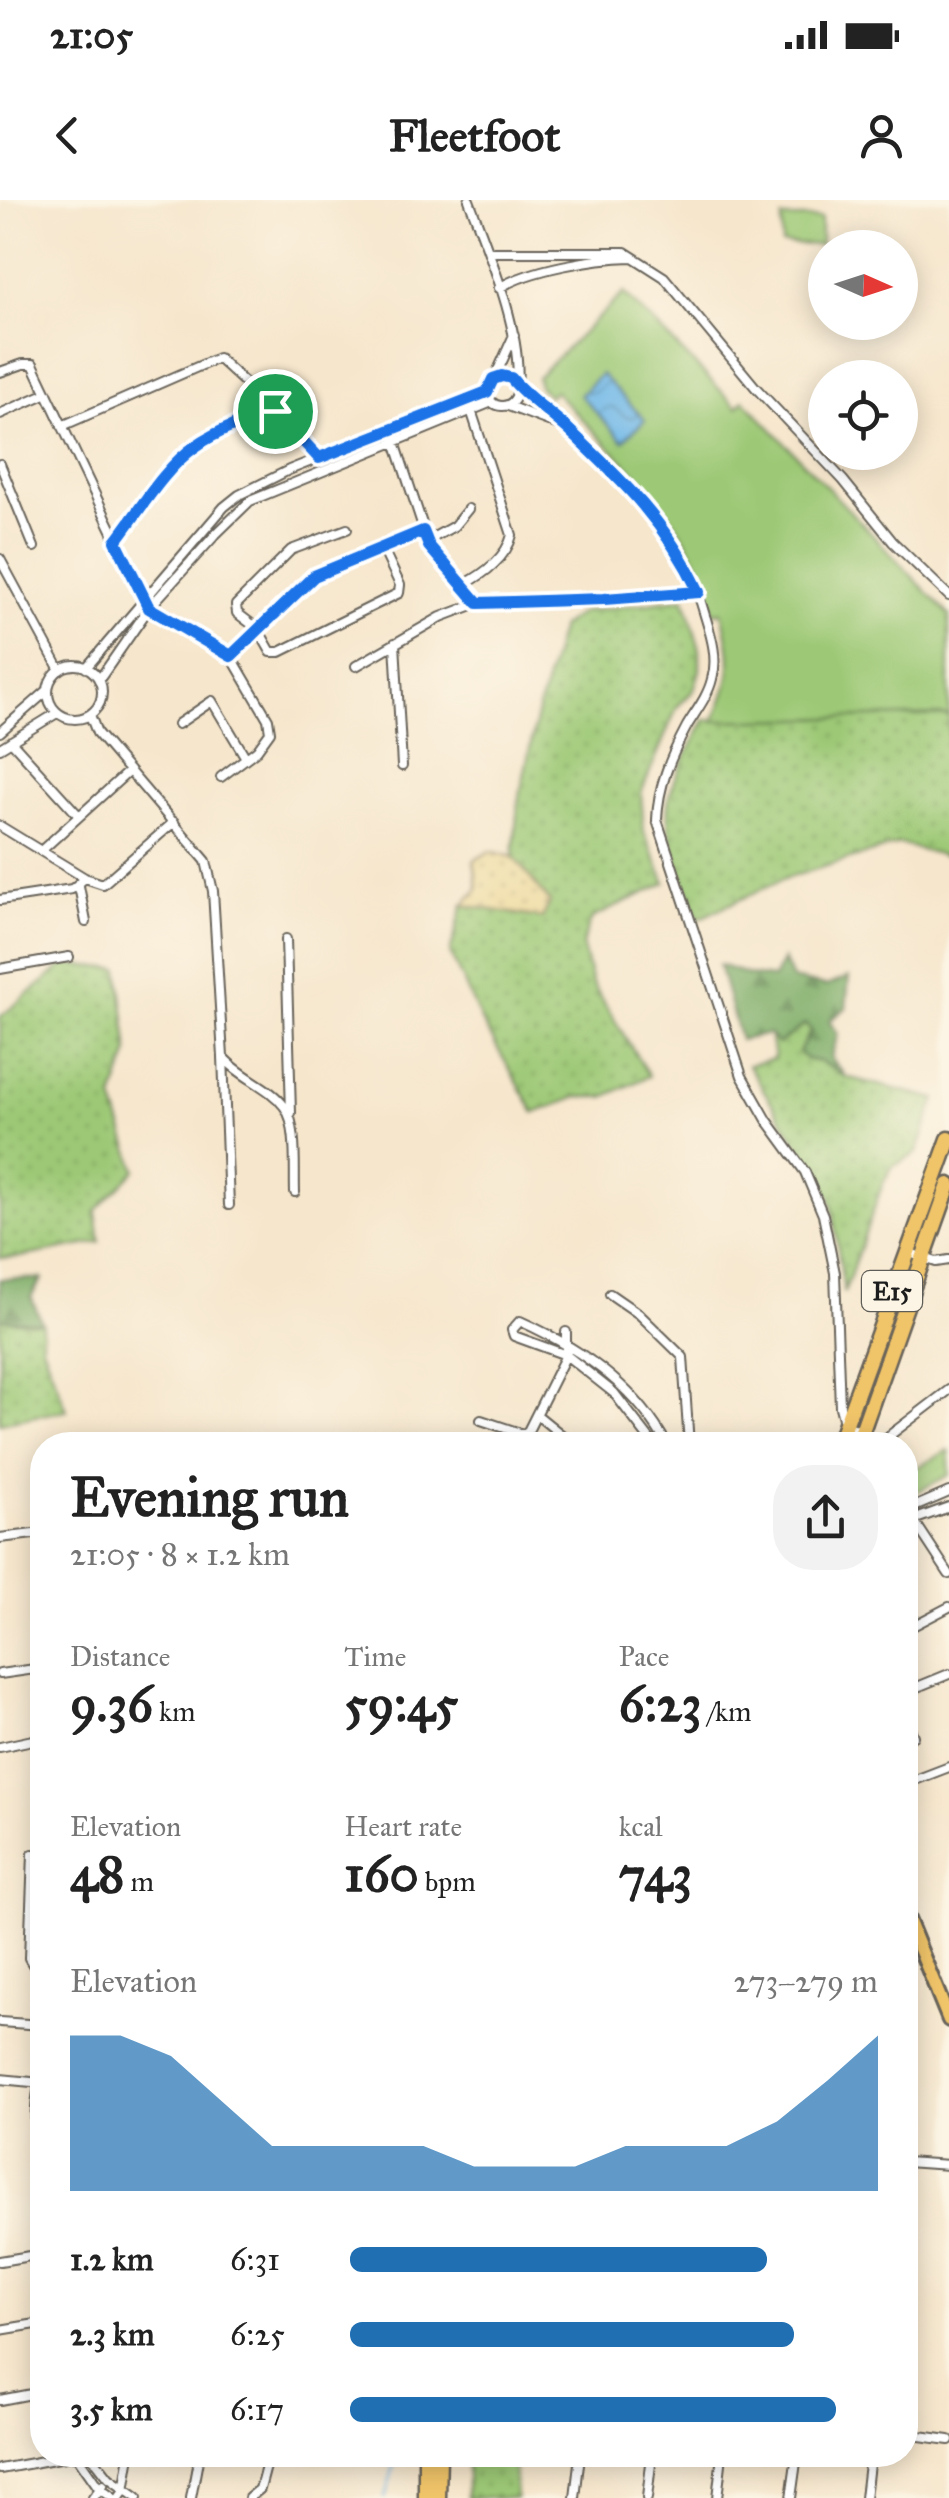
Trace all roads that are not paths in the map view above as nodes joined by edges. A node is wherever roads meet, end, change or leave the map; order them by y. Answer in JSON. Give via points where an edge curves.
{"nodes":[{"id":1,"x":469,"y":200,"type":"edge"},
{"id":2,"x":488,"y":252,"type":"junction"},
{"id":3,"x":637,"y":258,"type":"junction"},
{"id":4,"x":499,"y":288,"type":"junction"},
{"id":5,"x":514,"y":335,"type":"junction"},
{"id":6,"x":0,"y":372,"type":"edge"},
{"id":7,"x":493,"y":379,"type":"junction"},
{"id":8,"x":517,"y":386,"type":"junction"},
{"id":9,"x":487,"y":392,"type":"junction"},
{"id":10,"x":47,"y":393,"type":"junction"},
{"id":11,"x":492,"y":402,"type":"junction"},
{"id":12,"x":507,"y":406,"type":"junction"},
{"id":13,"x":471,"y":410,"type":"junction"},
{"id":14,"x":275,"y":411,"type":"junction"},
{"id":15,"x":0,"y":414,"type":"edge"},
{"id":16,"x":62,"y":426,"type":"junction"},
{"id":17,"x":565,"y":427,"type":"junction"},
{"id":18,"x":391,"y":428,"type":"junction"},
{"id":19,"x":394,"y":440,"type":"junction"},
{"id":20,"x":319,"y":458,"type":"junction"},
{"id":21,"x":0,"y":464,"type":"edge"},
{"id":22,"x":468,"y":509,"type":"dead end"},
{"id":23,"x":347,"y":529,"type":"dead end"},
{"id":24,"x":423,"y":531,"type":"junction"},
{"id":25,"x":116,"y":541,"type":"junction"},
{"id":26,"x":427,"y":541,"type":"junction"},
{"id":27,"x":34,"y":547,"type":"dead end"},
{"id":28,"x":382,"y":547,"type":"junction"},
{"id":29,"x":0,"y":559,"type":"edge"},
{"id":30,"x":465,"y":584,"type":"junction"},
{"id":31,"x":699,"y":592,"type":"junction"},
{"id":32,"x":949,"y":596,"type":"edge"},
{"id":33,"x":146,"y":597,"type":"junction"},
{"id":34,"x":478,"y":603,"type":"junction"},
{"id":35,"x":149,"y":608,"type":"junction"},
{"id":36,"x":258,"y":629,"type":"junction"},
{"id":37,"x":395,"y":643,"type":"junction"},
{"id":38,"x":231,"y":656,"type":"junction"},
{"id":39,"x":356,"y":666,"type":"dead end"},
{"id":40,"x":86,"y":668,"type":"junction"},
{"id":41,"x":60,"y":670,"type":"junction"},
{"id":42,"x":98,"y":680,"type":"junction"},
{"id":43,"x":48,"y":690,"type":"junction"},
{"id":44,"x":57,"y":712,"type":"junction"},
{"id":45,"x":90,"y":714,"type":"junction"},
{"id":46,"x":178,"y":724,"type":"dead end"},
{"id":47,"x":0,"y":732,"type":"edge"},
{"id":48,"x":11,"y":740,"type":"junction"},
{"id":49,"x":0,"y":748,"type":"edge"},
{"id":50,"x":246,"y":758,"type":"junction"},
{"id":51,"x":402,"y":766,"type":"dead end"},
{"id":52,"x":130,"y":771,"type":"junction"},
{"id":53,"x":221,"y":777,"type":"dead end"},
{"id":54,"x":79,"y":816,"type":"junction"},
{"id":55,"x":174,"y":822,"type":"junction"},
{"id":56,"x":0,"y":826,"type":"edge"},
{"id":57,"x":42,"y":850,"type":"junction"},
{"id":58,"x":82,"y":882,"type":"junction"},
{"id":59,"x":0,"y":900,"type":"edge"},
{"id":60,"x":86,"y":922,"type":"dead end"},
{"id":61,"x":286,"y":939,"type":"dead end"},
{"id":62,"x":69,"y":957,"type":"dead end"},
{"id":63,"x":0,"y":969,"type":"edge"},
{"id":64,"x":222,"y":1057,"type":"junction"},
{"id":65,"x":291,"y":1122,"type":"junction"},
{"id":66,"x":949,"y":1139,"type":"edge"},
{"id":67,"x":949,"y":1185,"type":"edge"},
{"id":68,"x":295,"y":1192,"type":"dead end"},
{"id":69,"x":229,"y":1205,"type":"dead end"},
{"id":70,"x":906,"y":1252,"type":"junction"},
{"id":71,"x":923,"y":1258,"type":"junction"},
{"id":72,"x":949,"y":1260,"type":"edge"},
{"id":73,"x":610,"y":1294,"type":"dead end"},
{"id":74,"x":566,"y":1332,"type":"dead end"},
{"id":75,"x":568,"y":1343,"type":"junction"},
{"id":76,"x":566,"y":1355,"type":"junction"},
{"id":77,"x":617,"y":1389,"type":"junction"},
{"id":78,"x":949,"y":1390,"type":"edge"},
{"id":79,"x":537,"y":1415,"type":"junction"},
{"id":80,"x":481,"y":1420,"type":"dead end"},
{"id":81,"x":845,"y":1426,"type":"junction"},
{"id":82,"x":652,"y":1430,"type":"edge"},
{"id":83,"x":515,"y":1432,"type":"edge"},
{"id":84,"x":528,"y":1432,"type":"edge"},
{"id":85,"x":558,"y":1432,"type":"edge"},
{"id":86,"x":689,"y":1432,"type":"edge"},
{"id":87,"x":843,"y":1432,"type":"edge"},
{"id":88,"x":852,"y":1432,"type":"edge"},
{"id":89,"x":861,"y":1432,"type":"edge"},
{"id":90,"x":894,"y":1432,"type":"edge"},
{"id":91,"x":949,"y":1492,"type":"edge"},
{"id":92,"x":918,"y":1505,"type":"edge"},
{"id":93,"x":949,"y":1507,"type":"edge"},
{"id":94,"x":918,"y":1517,"type":"edge"},
{"id":95,"x":918,"y":1531,"type":"edge"},
{"id":96,"x":30,"y":1534,"type":"edge"},
{"id":97,"x":0,"y":1538,"type":"edge"},
{"id":98,"x":949,"y":1574,"type":"edge"},
{"id":99,"x":949,"y":1607,"type":"edge"},
{"id":100,"x":918,"y":1623,"type":"edge"},
{"id":101,"x":30,"y":1670,"type":"edge"},
{"id":102,"x":0,"y":1674,"type":"edge"},
{"id":103,"x":949,"y":1674,"type":"edge"},
{"id":104,"x":918,"y":1687,"type":"edge"},
{"id":105,"x":30,"y":1741,"type":"edge"},
{"id":106,"x":0,"y":1747,"type":"edge"},
{"id":107,"x":949,"y":1766,"type":"edge"},
{"id":108,"x":918,"y":1779,"type":"edge"},
{"id":109,"x":918,"y":1944,"type":"edge"},
{"id":110,"x":949,"y":2020,"type":"edge"},
{"id":111,"x":0,"y":2022,"type":"edge"},
{"id":112,"x":30,"y":2024,"type":"edge"},
{"id":113,"x":0,"y":2079,"type":"edge"},
{"id":114,"x":30,"y":2081,"type":"edge"},
{"id":115,"x":918,"y":2163,"type":"edge"},
{"id":116,"x":949,"y":2164,"type":"edge"},
{"id":117,"x":30,"y":2256,"type":"edge"},
{"id":118,"x":0,"y":2262,"type":"edge"},
{"id":119,"x":30,"y":2325,"type":"edge"},
{"id":120,"x":0,"y":2330,"type":"edge"},
{"id":121,"x":30,"y":2394,"type":"edge"},
{"id":122,"x":0,"y":2400,"type":"edge"},
{"id":123,"x":918,"y":2436,"type":"edge"},
{"id":124,"x":949,"y":2440,"type":"edge"},
{"id":125,"x":30,"y":2463,"type":"edge"},
{"id":126,"x":84,"y":2467,"type":"edge"},
{"id":127,"x":100,"y":2467,"type":"edge"},
{"id":128,"x":126,"y":2467,"type":"edge"},
{"id":129,"x":197,"y":2467,"type":"edge"},
{"id":130,"x":265,"y":2467,"type":"edge"},
{"id":131,"x":426,"y":2467,"type":"edge"},
{"id":132,"x":439,"y":2467,"type":"edge"},
{"id":133,"x":579,"y":2467,"type":"edge"},
{"id":134,"x":651,"y":2467,"type":"edge"},
{"id":135,"x":721,"y":2467,"type":"edge"},
{"id":136,"x":795,"y":2467,"type":"edge"},
{"id":137,"x":868,"y":2467,"type":"edge"},
{"id":138,"x":0,"y":2469,"type":"edge"},
{"id":139,"x":109,"y":2478,"type":"junction"},
{"id":140,"x":99,"y":2488,"type":"junction"},
{"id":141,"x":118,"y":2496,"type":"edge"},
{"id":142,"x":93,"y":2498,"type":"edge"},
{"id":143,"x":137,"y":2498,"type":"edge"},
{"id":144,"x":191,"y":2498,"type":"edge"},
{"id":145,"x":250,"y":2498,"type":"edge"},
{"id":146,"x":426,"y":2498,"type":"edge"},
{"id":147,"x":438,"y":2498,"type":"edge"},
{"id":148,"x":575,"y":2498,"type":"edge"},
{"id":149,"x":647,"y":2498,"type":"edge"},
{"id":150,"x":717,"y":2498,"type":"edge"},
{"id":151,"x":791,"y":2498,"type":"edge"},
{"id":152,"x":864,"y":2498,"type":"edge"}],
"edges":[{"from":1,"to":2,"type":"street"},
{"from":2,"to":3,"type":"street","via":[[613,251]]},
{"from":2,"to":4,"type":"street"},
{"from":3,"to":4,"type":"street","via":[[533,274]]},
{"from":3,"to":32,"type":"street","via":[[664,276],[893,542]]},
{"from":4,"to":5,"type":"street"},
{"from":5,"to":7,"type":"street"},
{"from":5,"to":8,"type":"street"},
{"from":6,"to":10,"type":"street","via":[[32,363]]},
{"from":7,"to":8,"type":"street","via":[[507,376]]},
{"from":7,"to":9,"type":"street"},
{"from":8,"to":12,"type":"street"},
{"from":8,"to":17,"type":"street"},
{"from":9,"to":11,"type":"street"},
{"from":9,"to":18,"type":"street"},
{"from":10,"to":15,"type":"street"},
{"from":10,"to":16,"type":"street"},
{"from":11,"to":12,"type":"street"},
{"from":11,"to":13,"type":"street"},
{"from":12,"to":17,"type":"street"},
{"from":13,"to":19,"type":"street"},
{"from":13,"to":30,"type":"street","via":[[512,542]]},
{"from":14,"to":16,"type":"street","via":[[218,358]]},
{"from":14,"to":20,"type":"street"},
{"from":14,"to":25,"type":"street","via":[[195,446]]},
{"from":16,"to":25,"type":"street"},
{"from":17,"to":31,"type":"street","via":[[672,538]]},
{"from":18,"to":19,"type":"street"},
{"from":18,"to":20,"type":"street"},
{"from":19,"to":24,"type":"street"},
{"from":19,"to":35,"type":"street","via":[[250,501]]},
{"from":20,"to":33,"type":"street","via":[[224,507]]},
{"from":21,"to":27,"type":"street"},
{"from":22,"to":26,"type":"street"},
{"from":23,"to":36,"type":"street","via":[[291,550],[236,605]]},
{"from":24,"to":26,"type":"street"},
{"from":24,"to":28,"type":"street"},
{"from":25,"to":33,"type":"street"},
{"from":26,"to":30,"type":"street"},
{"from":28,"to":36,"type":"street","via":[[314,576]]},
{"from":28,"to":36,"type":"street","via":[[399,592],[280,652],[267,648]]},
{"from":29,"to":41,"type":"street"},
{"from":30,"to":34,"type":"street"},
{"from":31,"to":34,"type":"street"},
{"from":31,"to":81,"type":"street","via":[[712,640],[713,678],[664,774],[656,820],[742,1076],[804,1172],[830,1238]]},
{"from":33,"to":35,"type":"street"},
{"from":33,"to":40,"type":"street"},
{"from":34,"to":37,"type":"street"},
{"from":35,"to":38,"type":"street"},
{"from":35,"to":42,"type":"street"},
{"from":36,"to":38,"type":"street"},
{"from":37,"to":39,"type":"street"},
{"from":37,"to":51,"type":"street"},
{"from":38,"to":50,"type":"street","via":[[270,732]]},
{"from":40,"to":41,"type":"street"},
{"from":40,"to":42,"type":"street"},
{"from":41,"to":43,"type":"street"},
{"from":42,"to":45,"type":"street","via":[[102,695]]},
{"from":43,"to":44,"type":"street"},
{"from":43,"to":47,"type":"street"},
{"from":44,"to":45,"type":"street","via":[[73,719]]},
{"from":44,"to":48,"type":"street"},
{"from":45,"to":52,"type":"street","via":[[97,733]]},
{"from":46,"to":50,"type":"street","via":[[212,701]]},
{"from":48,"to":49,"type":"street"},
{"from":48,"to":54,"type":"street"},
{"from":50,"to":53,"type":"street"},
{"from":52,"to":54,"type":"street"},
{"from":52,"to":55,"type":"street"},
{"from":54,"to":57,"type":"street"},
{"from":55,"to":58,"type":"street","via":[[103,884]]},
{"from":55,"to":64,"type":"street","via":[[202,852],[212,880]]},
{"from":56,"to":57,"type":"street"},
{"from":57,"to":58,"type":"street"},
{"from":58,"to":59,"type":"street"},
{"from":58,"to":60,"type":"street"},
{"from":61,"to":65,"type":"street"},
{"from":62,"to":63,"type":"street"},
{"from":64,"to":65,"type":"street","via":[[283,1103]]},
{"from":64,"to":69,"type":"street"},
{"from":65,"to":68,"type":"street"},
{"from":66,"to":70,"type":"highway","number":"E15"},
{"from":67,"to":71,"type":"highway","number":"E15"},
{"from":70,"to":71,"type":"street"},
{"from":70,"to":81,"type":"highway","number":"E15"},
{"from":71,"to":72,"type":"street"},
{"from":71,"to":89,"type":"highway","number":"E15"},
{"from":73,"to":86,"type":"street","via":[[683,1357]]},
{"from":74,"to":75,"type":"street"},
{"from":75,"to":76,"type":"street"},
{"from":75,"to":76,"type":"street","via":[[520,1321],[512,1330]]},
{"from":75,"to":77,"type":"street"},
{"from":76,"to":77,"type":"street"},
{"from":76,"to":79,"type":"street"},
{"from":77,"to":82,"type":"street"},
{"from":78,"to":90,"type":"street"},
{"from":79,"to":84,"type":"street"},
{"from":79,"to":85,"type":"street"},
{"from":80,"to":83,"type":"street"},
{"from":81,"to":87,"type":"highway","number":"E15"},
{"from":81,"to":88,"type":"street"},
{"from":91,"to":92,"type":"street"},
{"from":93,"to":94,"type":"street"},
{"from":95,"to":98,"type":"street"},
{"from":96,"to":97,"type":"street"},
{"from":99,"to":100,"type":"street"},
{"from":101,"to":102,"type":"street"},
{"from":103,"to":104,"type":"street"},
{"from":105,"to":106,"type":"street"},
{"from":107,"to":108,"type":"street"},
{"from":109,"to":110,"type":"main road"},
{"from":111,"to":112,"type":"street"},
{"from":113,"to":114,"type":"street"},
{"from":115,"to":116,"type":"street"},
{"from":117,"to":118,"type":"street"},
{"from":119,"to":120,"type":"street"},
{"from":121,"to":122,"type":"street"},
{"from":123,"to":124,"type":"street"},
{"from":125,"to":138,"type":"street"},
{"from":126,"to":140,"type":"street"},
{"from":127,"to":139,"type":"street"},
{"from":128,"to":141,"type":"street"},
{"from":129,"to":144,"type":"street"},
{"from":130,"to":145,"type":"street","via":[[260,2489]]},
{"from":131,"to":146,"type":"highway"},
{"from":132,"to":147,"type":"highway"},
{"from":133,"to":148,"type":"street"},
{"from":134,"to":149,"type":"street"},
{"from":135,"to":150,"type":"street"},
{"from":136,"to":151,"type":"street"},
{"from":137,"to":152,"type":"street"},
{"from":139,"to":140,"type":"street"},
{"from":139,"to":141,"type":"street"},
{"from":140,"to":141,"type":"street"},
{"from":140,"to":142,"type":"street"},
{"from":141,"to":143,"type":"street"}]}
